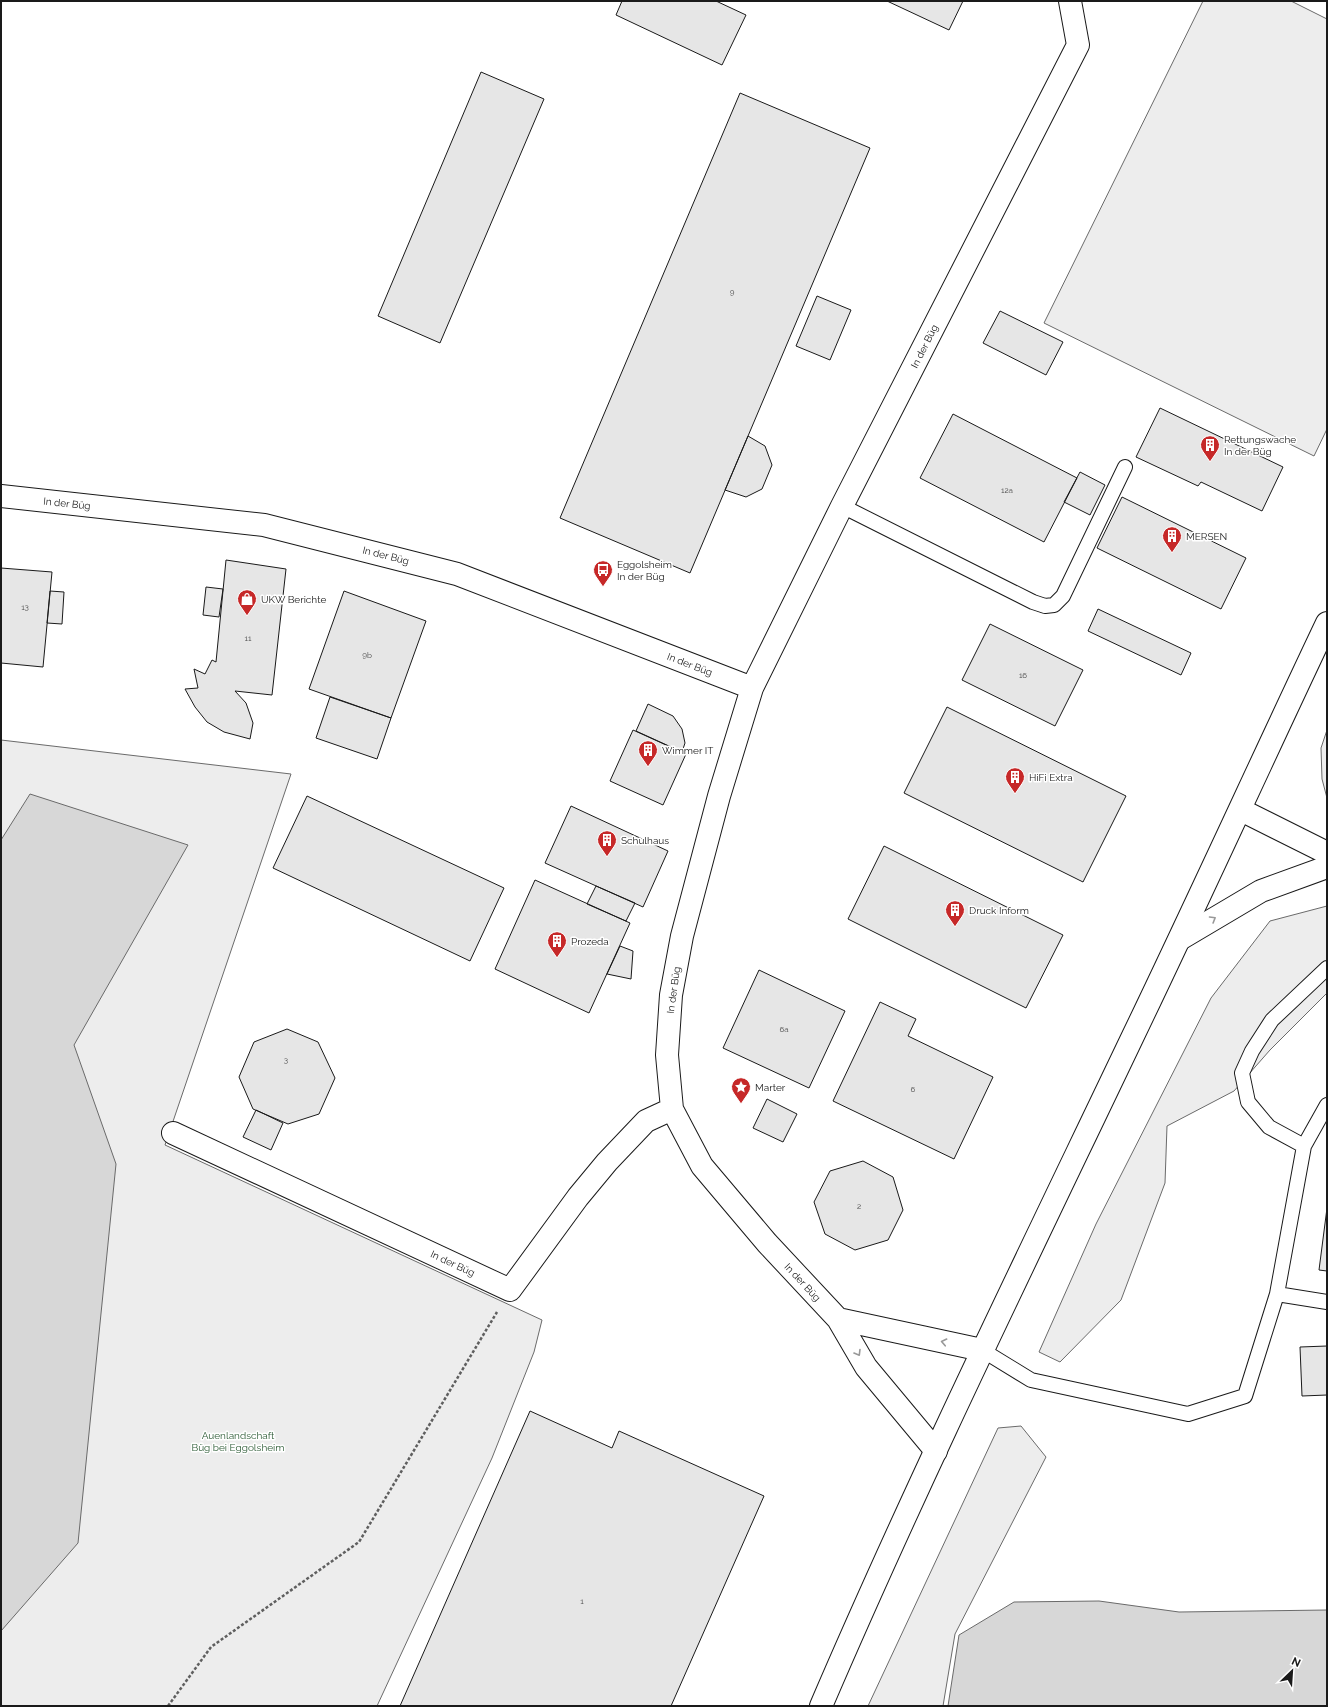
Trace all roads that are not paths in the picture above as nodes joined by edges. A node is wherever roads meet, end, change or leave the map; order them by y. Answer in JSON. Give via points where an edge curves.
{"nodes":[{"id":1,"x":1070,"y":1,"type":"edge"},
{"id":2,"x":1125,"y":467,"type":"dead end"},
{"id":3,"x":1,"y":496,"type":"edge"},
{"id":4,"x":842,"y":506,"type":"junction"},
{"id":5,"x":1327,"y":623,"type":"edge"},
{"id":6,"x":752,"y":688,"type":"junction"},
{"id":7,"x":1240,"y":810,"type":"junction"},
{"id":8,"x":1327,"y":853,"type":"edge"},
{"id":9,"x":1327,"y":867,"type":"edge"},
{"id":10,"x":1180,"y":939,"type":"junction"},
{"id":11,"x":1327,"y":968,"type":"edge"},
{"id":12,"x":1327,"y":1104,"type":"edge"},
{"id":13,"x":672,"y":1109,"type":"junction"},
{"id":14,"x":173,"y":1133,"type":"dead end"},
{"id":15,"x":1304,"y":1146,"type":"junction"},
{"id":16,"x":1277,"y":1294,"type":"junction"},
{"id":17,"x":1327,"y":1302,"type":"edge"},
{"id":18,"x":838,"y":1319,"type":"junction"},
{"id":19,"x":982,"y":1350,"type":"junction"},
{"id":20,"x":936,"y":1451,"type":"junction"},
{"id":21,"x":821,"y":1706,"type":"edge"}],
"edges":[{"from":1,"to":4,"type":"street","name":"In der Büg","via":[[1078,45]]},
{"from":2,"to":4,"type":"lane","via":[[1063,596],[1054,605],[1045,606],[1033,602]]},
{"from":3,"to":6,"type":"street","name":"In der Büg","via":[[264,525],[457,574]]},
{"from":4,"to":6,"type":"street","name":"In der Büg"},
{"from":5,"to":7,"type":"street"},
{"from":6,"to":13,"type":"street","name":"In der Büg","via":[[719,796],[682,936],[671,995],[667,1055]]},
{"from":7,"to":8,"type":"street"},
{"from":7,"to":10,"type":"street"},
{"from":10,"to":9,"type":"street","one_way":true,"via":[[1261,892]]},
{"from":10,"to":19,"type":"street"},
{"from":11,"to":15,"type":"lane","via":[[1272,1020],[1252,1051],[1242,1073],[1248,1102],[1269,1126]]},
{"from":12,"to":15,"type":"lane"},
{"from":13,"to":14,"type":"street","name":"In der Büg","via":[[646,1121],[607,1162],[510,1290]]},
{"from":13,"to":18,"type":"street","name":"In der Büg","via":[[702,1166],[767,1243]]},
{"from":15,"to":16,"type":"lane"},
{"from":16,"to":17,"type":"lane"},
{"from":16,"to":19,"type":"lane","via":[[1245,1396],[1188,1414],[1031,1380]]},
{"from":19,"to":18,"type":"street","one_way":true},
{"from":18,"to":20,"type":"street","name":"In der Büg","one_way":true,"via":[[866,1367]]},
{"from":19,"to":20,"type":"street"},
{"from":20,"to":21,"type":"street"}]}
